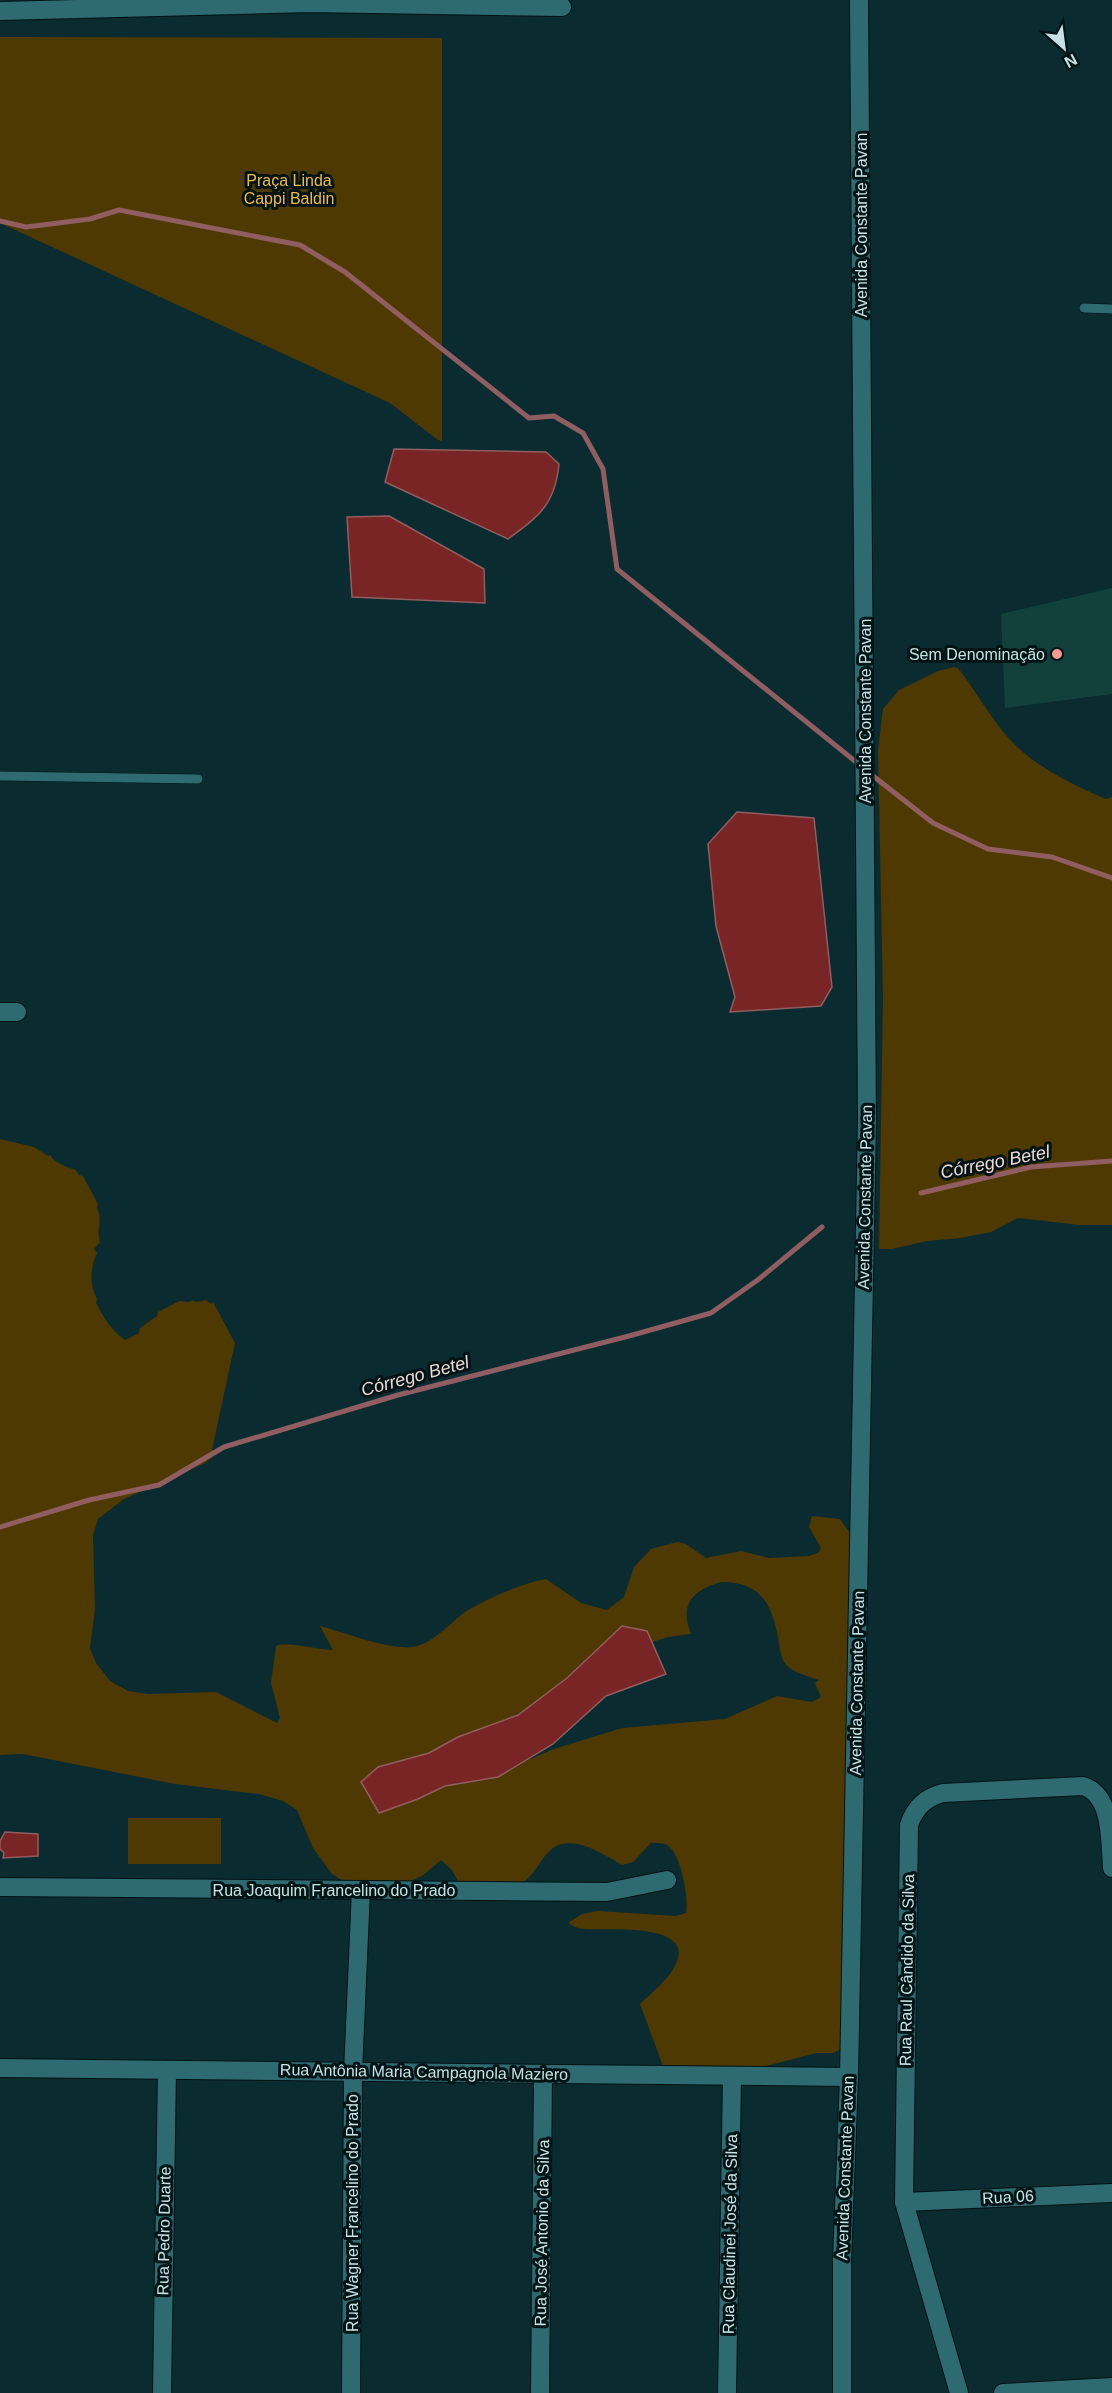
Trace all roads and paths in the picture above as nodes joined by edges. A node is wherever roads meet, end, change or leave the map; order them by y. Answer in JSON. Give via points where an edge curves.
{"nodes":[{"id":1,"x":859,"y":0,"type":"edge"},
{"id":2,"x":309,"y":2,"type":"edge"},
{"id":3,"x":482,"y":3,"type":"edge"},
{"id":4,"x":107,"y":4,"type":"edge"},
{"id":5,"x":562,"y":8,"type":"dead end"},
{"id":6,"x":0,"y":11,"type":"edge"},
{"id":7,"x":1084,"y":308,"type":"dead end"},
{"id":8,"x":1112,"y":309,"type":"edge"},
{"id":9,"x":0,"y":776,"type":"edge"},
{"id":10,"x":198,"y":779,"type":"dead end"},
{"id":11,"x":1112,"y":1868,"type":"edge"},
{"id":12,"x":666,"y":1880,"type":"dead end"},
{"id":13,"x":0,"y":1887,"type":"edge"},
{"id":14,"x":361,"y":1890,"type":"junction"},
{"id":15,"x":0,"y":2068,"type":"edge"},
{"id":16,"x":167,"y":2070,"type":"junction"},
{"id":17,"x":353,"y":2072,"type":"junction"},
{"id":18,"x":543,"y":2074,"type":"junction"},
{"id":19,"x":732,"y":2076,"type":"junction"},
{"id":20,"x":849,"y":2077,"type":"junction"},
{"id":21,"x":1112,"y":2193,"type":"edge"},
{"id":22,"x":904,"y":2202,"type":"junction"},
{"id":23,"x":1112,"y":2387,"type":"edge"},
{"id":24,"x":162,"y":2393,"type":"edge"},
{"id":25,"x":351,"y":2393,"type":"edge"},
{"id":26,"x":540,"y":2393,"type":"edge"},
{"id":27,"x":728,"y":2393,"type":"edge"},
{"id":28,"x":842,"y":2393,"type":"edge"},
{"id":29,"x":959,"y":2393,"type":"edge"},
{"id":30,"x":1003,"y":2393,"type":"edge"}],
"edges":[{"from":1,"to":20,"type":"street","name":"Avenida Constante Pavan","via":[[867,1120]]},
{"from":2,"to":3,"type":"street"},
{"from":2,"to":4,"type":"street"},
{"from":3,"to":5,"type":"street"},
{"from":4,"to":6,"type":"street"},
{"from":7,"to":8,"type":"lane"},
{"from":9,"to":10,"type":"lane"},
{"from":11,"to":22,"type":"street","name":"Rua Raul Cândido da Silva","via":[[1107,1806],[1102,1795],[1083,1785],[943,1793],[924,1802],[911,1817]]},
{"from":12,"to":14,"type":"street","name":"Rua Joaquim Francelino do Prado","via":[[607,1892]]},
{"from":13,"to":14,"type":"street","name":"Rua Joaquim Francelino do Prado"},
{"from":14,"to":17,"type":"street","name":"Rua Wagner Francelino do Prado"},
{"from":15,"to":16,"type":"street","name":"Rua Antônia Maria Campagnola Maziero"},
{"from":16,"to":17,"type":"street","name":"Rua Antônia Maria Campagnola Maziero"},
{"from":16,"to":24,"type":"street","name":"Rua Pedro Duarte"},
{"from":17,"to":18,"type":"street","name":"Rua Antônia Maria Campagnola Maziero"},
{"from":17,"to":25,"type":"street","name":"Rua Wagner Francelino do Prado"},
{"from":18,"to":19,"type":"street","name":"Rua Antônia Maria Campagnola Maziero"},
{"from":18,"to":26,"type":"street","name":"Rua José Antonio da Silva"},
{"from":19,"to":20,"type":"street","name":"Rua Antônia Maria Campagnola Maziero"},
{"from":19,"to":27,"type":"street","name":"Rua Claudinei José da Silva"},
{"from":20,"to":28,"type":"street","name":"Avenida Constante Pavan"},
{"from":21,"to":22,"type":"street","name":"Rua 06"},
{"from":22,"to":29,"type":"street","name":"Rua Raul Cândido da Silva"},
{"from":23,"to":30,"type":"street"}]}
